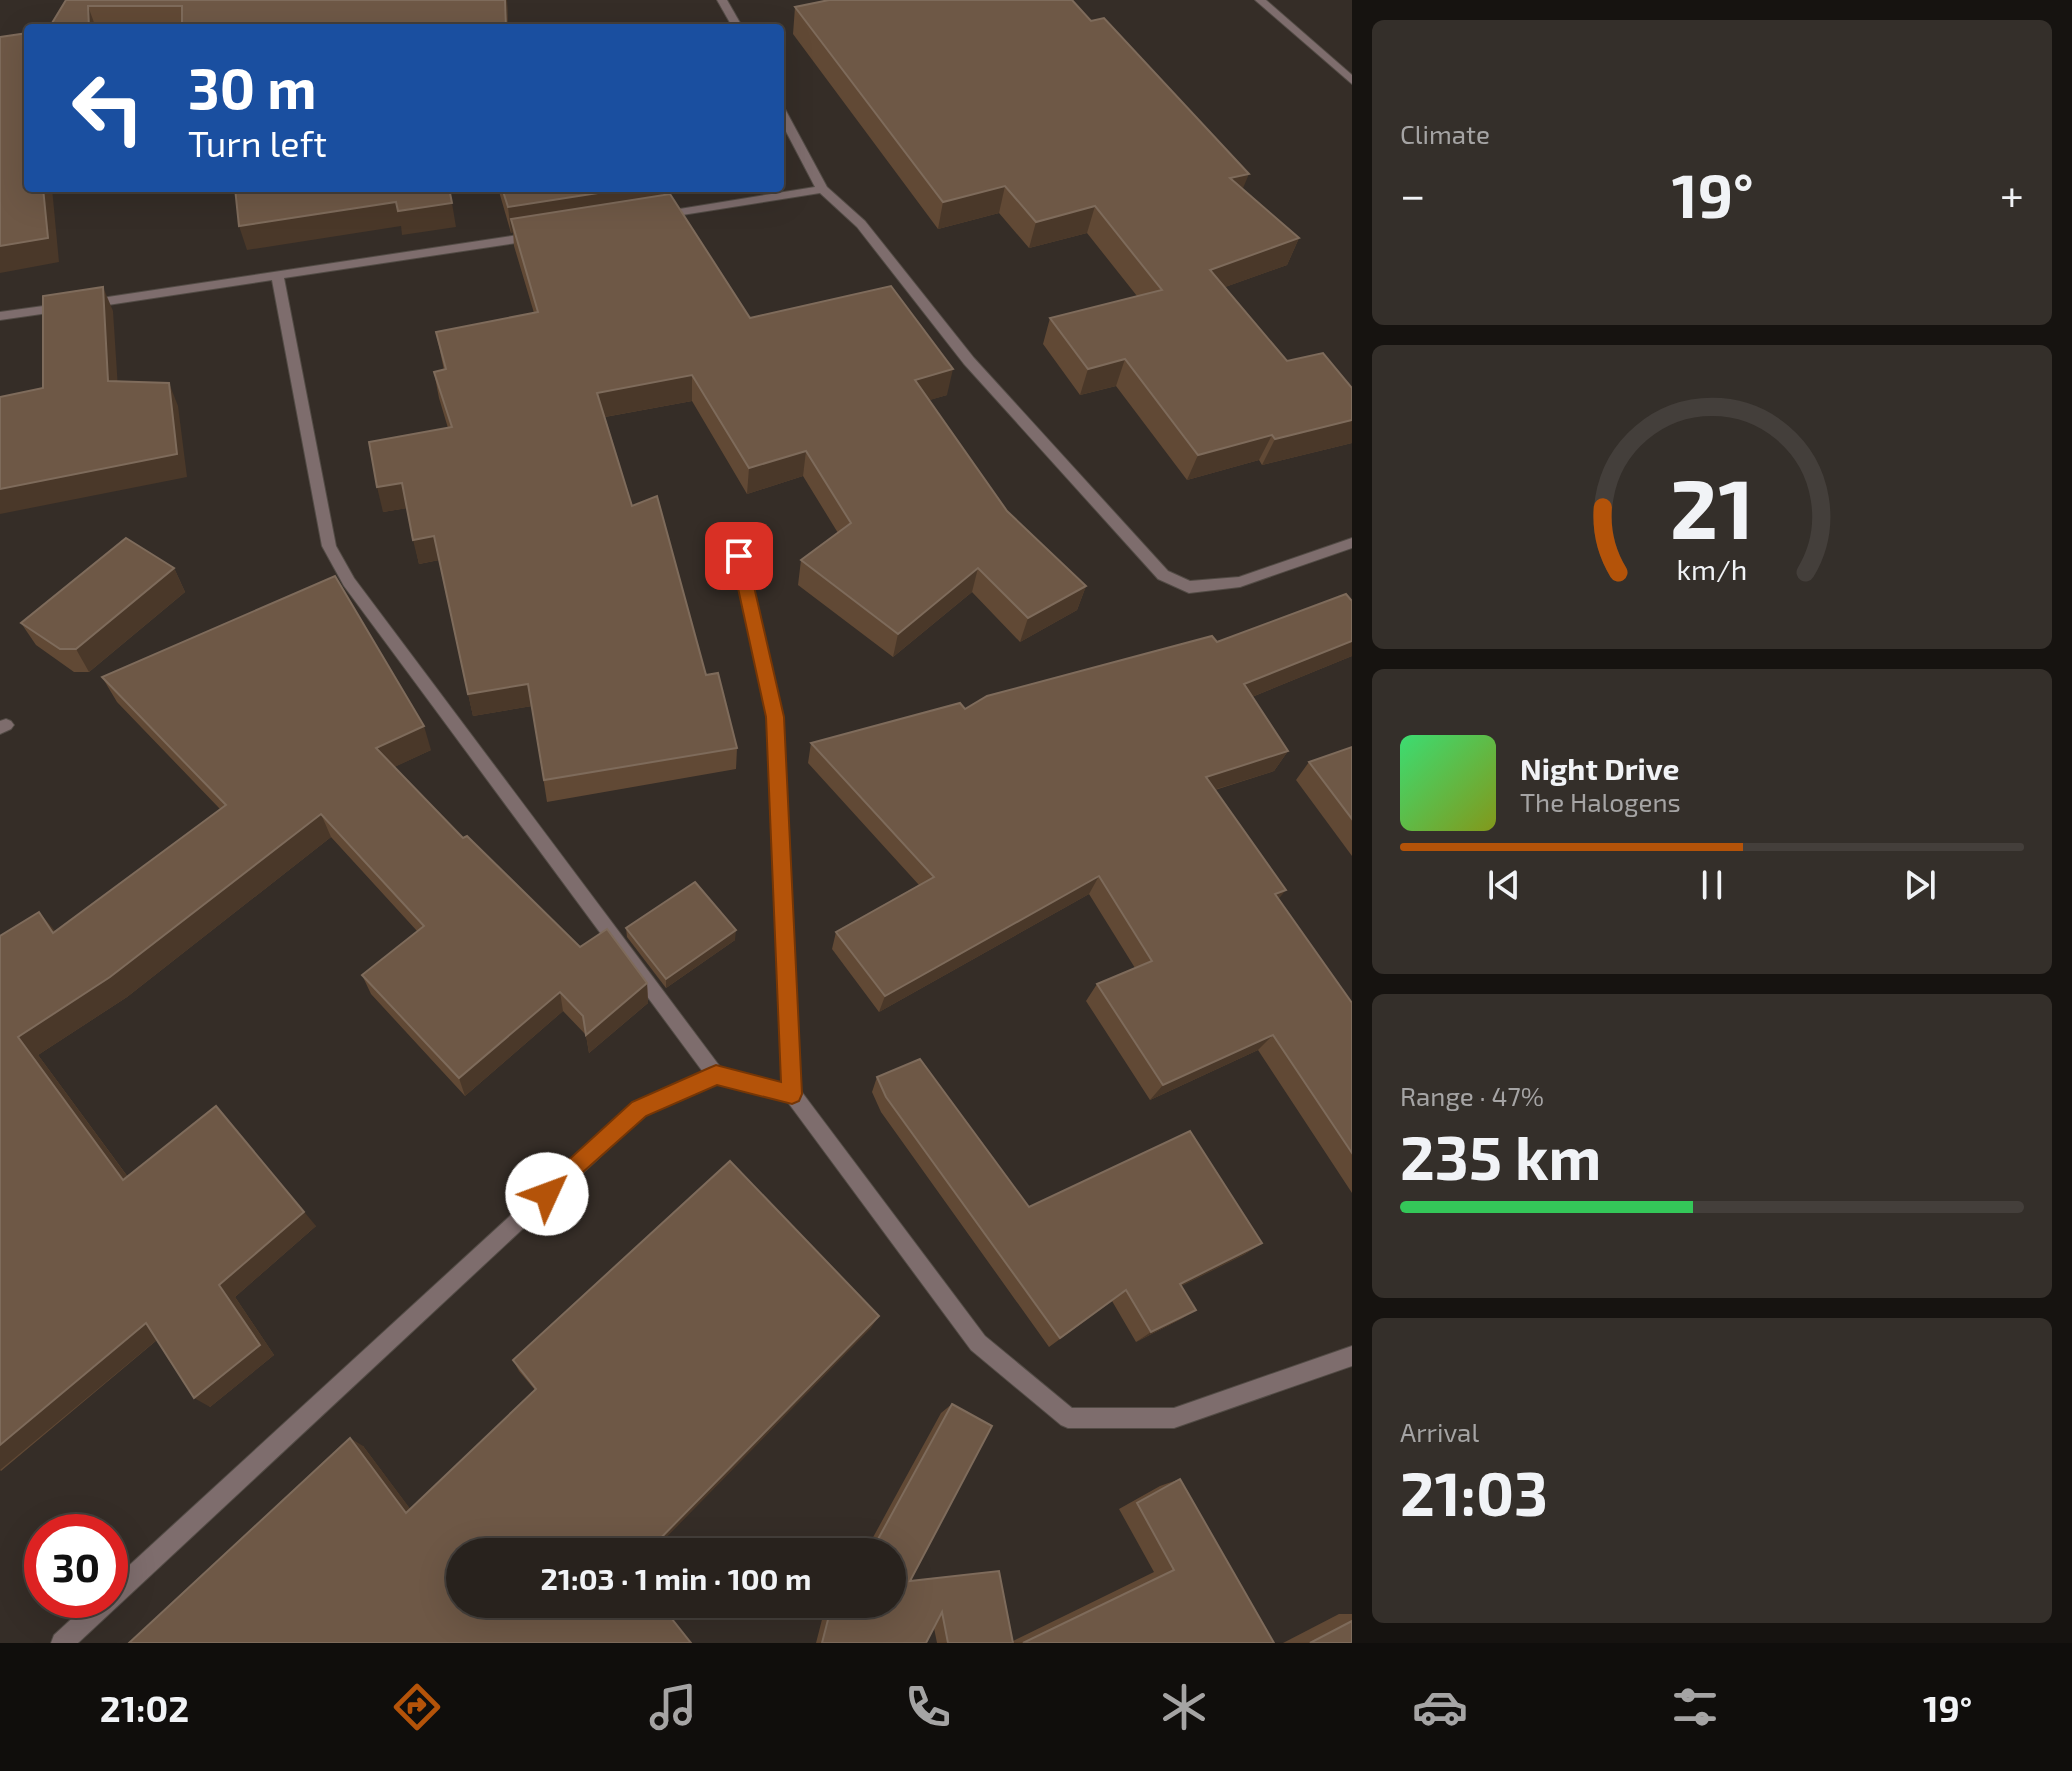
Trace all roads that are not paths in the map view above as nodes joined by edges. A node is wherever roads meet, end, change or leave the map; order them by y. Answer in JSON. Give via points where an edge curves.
{"nodes":[{"id":1,"x":722,"y":0,"type":"edge"},
{"id":2,"x":1260,"y":0,"type":"edge"},
{"id":3,"x":736,"y":24,"type":"edge"},
{"id":4,"x":1352,"y":81,"type":"edge"},
{"id":5,"x":784,"y":117,"type":"edge"},
{"id":6,"x":822,"y":189,"type":"junction"},
{"id":7,"x":642,"y":219,"type":"edge"},
{"id":8,"x":551,"y":234,"type":"edge"},
{"id":9,"x":278,"y":277,"type":"junction"},
{"id":10,"x":0,"y":316,"type":"edge"},
{"id":11,"x":1352,"y":543,"type":"edge"},
{"id":12,"x":739,"y":556,"type":"dead end"},
{"id":13,"x":716,"y":1075,"type":"junction"},
{"id":14,"x":792,"y":1094,"type":"junction"},
{"id":15,"x":1352,"y":1356,"type":"edge"},
{"id":16,"x":128,"y":1581,"type":"edge"},
{"id":17,"x":89,"y":1618,"type":"edge"},
{"id":18,"x":62,"y":1643,"type":"edge"}],
"edges":[{"from":1,"to":3,"type":"street"},
{"from":2,"to":4,"type":"street"},
{"from":5,"to":6,"type":"street"},
{"from":6,"to":7,"type":"street"},
{"from":6,"to":11,"type":"street","via":[[861,224],[969,361],[1163,575],[1189,587],[1240,582]]},
{"from":8,"to":9,"type":"street"},
{"from":9,"to":10,"type":"street"},
{"from":9,"to":13,"type":"street","via":[[329,546],[349,582]]},
{"from":12,"to":14,"type":"street","via":[[775,717]]},
{"from":13,"to":14,"type":"street"},
{"from":13,"to":16,"type":"street","via":[[639,1109]]},
{"from":14,"to":15,"type":"street","via":[[978,1343],[1068,1418],[1174,1418]]},
{"from":17,"to":18,"type":"street"}]}
